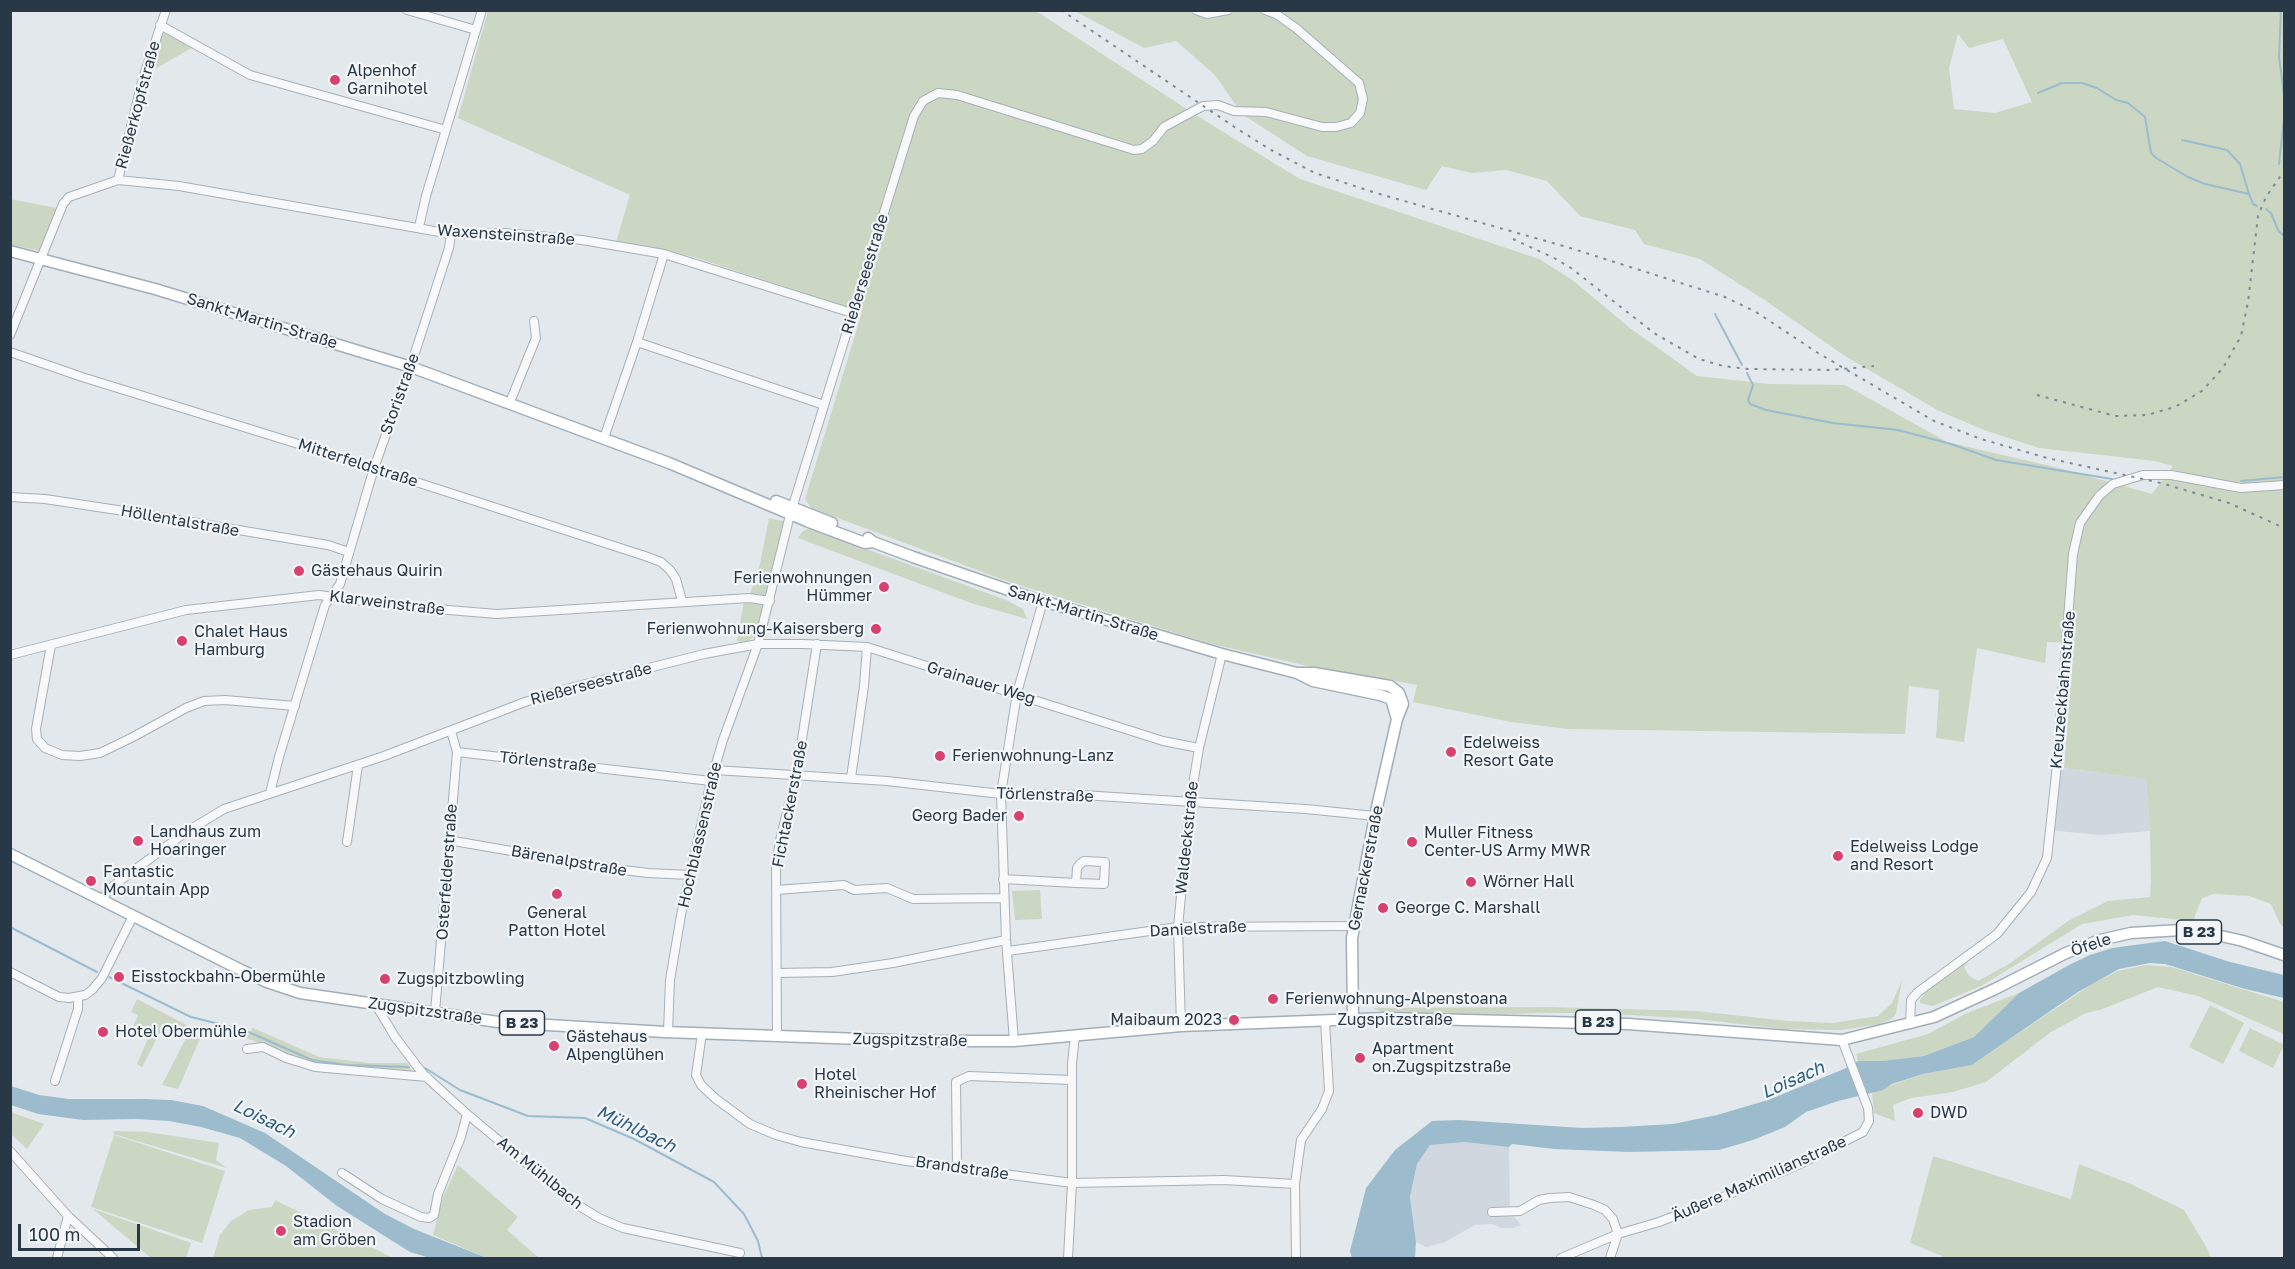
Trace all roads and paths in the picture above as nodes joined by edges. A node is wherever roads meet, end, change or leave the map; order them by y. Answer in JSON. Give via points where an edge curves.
{"nodes":[{"id":1,"x":166,"y":10,"type":"edge"},
{"id":2,"x":407,"y":10,"type":"edge"},
{"id":3,"x":482,"y":10,"type":"edge"},
{"id":4,"x":1196,"y":10,"type":"edge"},
{"id":5,"x":1228,"y":10,"type":"edge"},
{"id":6,"x":1265,"y":10,"type":"edge"},
{"id":7,"x":160,"y":25,"type":"junction"},
{"id":8,"x":476,"y":30,"type":"junction"},
{"id":9,"x":446,"y":130,"type":"junction"},
{"id":10,"x":117,"y":180,"type":"junction"},
{"id":11,"x":419,"y":227,"type":"junction"},
{"id":12,"x":451,"y":234,"type":"junction"},
{"id":13,"x":10,"y":251,"type":"edge"},
{"id":14,"x":664,"y":254,"type":"junction"},
{"id":15,"x":42,"y":259,"type":"junction"},
{"id":16,"x":852,"y":313,"type":"junction"},
{"id":17,"x":534,"y":321,"type":"dead end"},
{"id":18,"x":10,"y":335,"type":"edge"},
{"id":19,"x":637,"y":342,"type":"junction"},
{"id":20,"x":10,"y":352,"type":"edge"},
{"id":21,"x":411,"y":367,"type":"junction"},
{"id":22,"x":510,"y":402,"type":"junction"},
{"id":23,"x":824,"y":405,"type":"junction"},
{"id":24,"x":604,"y":438,"type":"junction"},
{"id":25,"x":374,"y":468,"type":"junction"},
{"id":26,"x":2284,"y":485,"type":"edge"},
{"id":27,"x":10,"y":497,"type":"edge"},
{"id":28,"x":791,"y":511,"type":"junction"},
{"id":29,"x":349,"y":552,"type":"junction"},
{"id":30,"x":332,"y":595,"type":"junction"},
{"id":31,"x":682,"y":601,"type":"junction"},
{"id":32,"x":770,"y":601,"type":"junction"},
{"id":33,"x":1042,"y":601,"type":"junction"},
{"id":34,"x":758,"y":644,"type":"junction"},
{"id":35,"x":817,"y":644,"type":"junction"},
{"id":36,"x":51,"y":645,"type":"junction"},
{"id":37,"x":867,"y":647,"type":"junction"},
{"id":38,"x":1222,"y":654,"type":"junction"},
{"id":39,"x":10,"y":656,"type":"edge"},
{"id":40,"x":1017,"y":693,"type":"junction"},
{"id":41,"x":295,"y":706,"type":"junction"},
{"id":42,"x":1397,"y":719,"type":"joint"},
{"id":43,"x":451,"y":731,"type":"junction"},
{"id":44,"x":1199,"y":748,"type":"junction"},
{"id":45,"x":457,"y":752,"type":"junction"},
{"id":46,"x":358,"y":765,"type":"junction"},
{"id":47,"x":715,"y":770,"type":"junction"},
{"id":48,"x":796,"y":777,"type":"junction"},
{"id":49,"x":851,"y":778,"type":"junction"},
{"id":50,"x":711,"y":781,"type":"junction"},
{"id":51,"x":270,"y":793,"type":"junction"},
{"id":52,"x":1001,"y":794,"type":"junction"},
{"id":53,"x":1190,"y":803,"type":"junction"},
{"id":54,"x":1375,"y":816,"type":"junction"},
{"id":55,"x":448,"y":840,"type":"junction"},
{"id":56,"x":347,"y":842,"type":"dead end"},
{"id":57,"x":10,"y":854,"type":"edge"},
{"id":58,"x":690,"y":875,"type":"junction"},
{"id":59,"x":1003,"y":879,"type":"junction"},
{"id":60,"x":1076,"y":883,"type":"dead end"},
{"id":61,"x":776,"y":890,"type":"junction"},
{"id":62,"x":1004,"y":898,"type":"junction"},
{"id":63,"x":103,"y":900,"type":"junction"},
{"id":64,"x":133,"y":916,"type":"junction"},
{"id":65,"x":1354,"y":926,"type":"junction"},
{"id":66,"x":1178,"y":927,"type":"junction"},
{"id":67,"x":1006,"y":940,"type":"junction"},
{"id":68,"x":1008,"y":951,"type":"junction"},
{"id":69,"x":2284,"y":955,"type":"edge"},
{"id":70,"x":10,"y":972,"type":"edge"},
{"id":71,"x":778,"y":973,"type":"junction"},
{"id":72,"x":1352,"y":993,"type":"junction"},
{"id":73,"x":78,"y":997,"type":"junction"},
{"id":74,"x":376,"y":1005,"type":"junction"},
{"id":75,"x":435,"y":1012,"type":"junction"},
{"id":76,"x":1353,"y":1019,"type":"junction"},
{"id":77,"x":1328,"y":1020,"type":"junction"},
{"id":78,"x":1910,"y":1024,"type":"junction"},
{"id":79,"x":1181,"y":1026,"type":"junction"},
{"id":80,"x":668,"y":1032,"type":"junction"},
{"id":81,"x":702,"y":1033,"type":"junction"},
{"id":82,"x":1075,"y":1035,"type":"junction"},
{"id":83,"x":777,"y":1036,"type":"junction"},
{"id":84,"x":1842,"y":1040,"type":"junction"},
{"id":85,"x":1014,"y":1041,"type":"junction"},
{"id":86,"x":247,"y":1049,"type":"dead end"},
{"id":87,"x":425,"y":1076,"type":"junction"},
{"id":88,"x":1072,"y":1080,"type":"junction"},
{"id":89,"x":55,"y":1082,"type":"dead end"},
{"id":90,"x":467,"y":1114,"type":"junction"},
{"id":91,"x":10,"y":1151,"type":"edge"},
{"id":92,"x":957,"y":1167,"type":"junction"},
{"id":93,"x":342,"y":1173,"type":"dead end"},
{"id":94,"x":1072,"y":1184,"type":"junction"},
{"id":95,"x":1295,"y":1184,"type":"junction"},
{"id":96,"x":1492,"y":1212,"type":"dead end"},
{"id":97,"x":68,"y":1216,"type":"junction"},
{"id":98,"x":1618,"y":1234,"type":"junction"},
{"id":99,"x":740,"y":1253,"type":"dead end"},
{"id":100,"x":57,"y":1258,"type":"edge"},
{"id":101,"x":113,"y":1258,"type":"edge"},
{"id":102,"x":1068,"y":1258,"type":"edge"},
{"id":103,"x":1296,"y":1258,"type":"edge"},
{"id":104,"x":1561,"y":1258,"type":"edge"},
{"id":105,"x":1610,"y":1258,"type":"edge"}],
"edges":[{"from":1,"to":7,"type":"street","name":"Rießerkopfstraße"},
{"from":2,"to":8,"type":"street"},
{"from":3,"to":8,"type":"street"},
{"from":4,"to":5,"type":"street","via":[[1206,14]]},
{"from":6,"to":16,"type":"street","name":"Rießerseestraße","via":[[1296,28],[1359,83],[1363,99],[1360,113],[1351,123],[1322,127],[1266,112],[1203,106],[1164,127],[1142,149],[1134,150],[957,95],[938,93],[923,101],[914,116]]},
{"from":7,"to":9,"type":"street","via":[[250,75]]},
{"from":7,"to":10,"type":"street","name":"Rießerkopfstraße"},
{"from":8,"to":9,"type":"street"},
{"from":9,"to":11,"type":"street"},
{"from":10,"to":11,"type":"street","name":"Waxensteinstraße","via":[[179,186]]},
{"from":10,"to":15,"type":"street","name":"Rießerkopfstraße","via":[[69,197]]},
{"from":11,"to":12,"type":"street","name":"Waxensteinstraße"},
{"from":12,"to":14,"type":"street","name":"Waxensteinstraße","via":[[504,233],[582,240]]},
{"from":12,"to":21,"type":"street","name":"Storistraße"},
{"from":13,"to":15,"type":"main road","name":"Sankt-Martin-Straße"},
{"from":14,"to":16,"type":"street","name":"Waxensteinstraße"},
{"from":14,"to":19,"type":"street"},
{"from":15,"to":18,"type":"street","name":"Rießerkopfstraße"},
{"from":15,"to":21,"type":"main road","name":"Sankt-Martin-Straße"},
{"from":16,"to":23,"type":"street","name":"Rießerseestraße"},
{"from":17,"to":22,"type":"street","via":[[536,338]]},
{"from":19,"to":23,"type":"street"},
{"from":19,"to":24,"type":"street"},
{"from":20,"to":25,"type":"street","name":"Mitterfeldstraße"},
{"from":21,"to":22,"type":"main road","name":"Sankt-Martin-Straße"},
{"from":21,"to":25,"type":"street","name":"Storistraße"},
{"from":22,"to":24,"type":"main road","name":"Sankt-Martin-Straße"},
{"from":23,"to":28,"type":"street","name":"Rießerseestraße"},
{"from":24,"to":28,"type":"main road","name":"Sankt-Martin-Straße"},
{"from":25,"to":29,"type":"street","name":"Storistraße"},
{"from":25,"to":31,"type":"street","name":"Mitterfeldstraße","via":[[661,562],[676,579]]},
{"from":26,"to":78,"type":"street","name":"Kreuzeckbahnstraße","via":[[2241,488],[2171,475],[2144,475],[2113,484],[2080,523],[2073,554],[2047,858],[2031,892],[1997,934],[1911,1000]]},
{"from":27,"to":29,"type":"street","name":"Höllentalstraße","via":[[137,513],[328,545]]},
{"from":28,"to":32,"type":"street","name":"Rießerseestraße"},
{"from":28,"to":33,"type":"main road","name":"Sankt-Martin-Straße","via":[[865,543],[873,542]]},
{"from":29,"to":30,"type":"street","name":"Storistraße","via":[[340,584]]},
{"from":30,"to":31,"type":"street","name":"Klarweinstraße","via":[[400,606],[497,614]]},
{"from":30,"to":36,"type":"street","name":"Klarweinstraße","via":[[186,610]]},
{"from":30,"to":41,"type":"street","name":"Storistraße","via":[[325,605]]},
{"from":31,"to":32,"type":"street","name":"Klarweinstraße"},
{"from":32,"to":34,"type":"street","name":"Rießerseestraße"},
{"from":33,"to":38,"type":"main road","name":"Sankt-Martin-Straße"},
{"from":33,"to":40,"type":"street"},
{"from":34,"to":35,"type":"street","name":"Grainauer Weg"},
{"from":34,"to":43,"type":"street","name":"Rießerseestraße","via":[[562,690]]},
{"from":34,"to":47,"type":"street","name":"Hochblassenstraße"},
{"from":35,"to":37,"type":"street","name":"Grainauer Weg"},
{"from":35,"to":48,"type":"street","name":"Fichtackerstraße"},
{"from":36,"to":39,"type":"street","name":"Klarweinstraße"},
{"from":36,"to":41,"type":"street","via":[[37,739],[45,748],[62,755],[100,753],[204,701]]},
{"from":37,"to":40,"type":"street","name":"Grainauer Weg"},
{"from":37,"to":49,"type":"street"},
{"from":38,"to":42,"type":"main road","name":"Sankt-Martin-Straße","via":[[1297,673],[1390,686],[1399,693],[1403,704]]},
{"from":38,"to":44,"type":"street","name":"Waldeckstraße"},
{"from":40,"to":44,"type":"street","name":"Grainauer Weg","via":[[1163,741]]},
{"from":40,"to":52,"type":"street"},
{"from":41,"to":51,"type":"street","name":"Storistraße"},
{"from":42,"to":54,"type":"main road","name":"Gernackerstraße"},
{"from":43,"to":45,"type":"street","name":"Osterfelderstraße"},
{"from":43,"to":46,"type":"street","name":"Rießerseestraße"},
{"from":44,"to":53,"type":"street","name":"Waldeckstraße"},
{"from":45,"to":50,"type":"street","name":"Törlenstraße"},
{"from":45,"to":55,"type":"street","name":"Osterfelderstraße"},
{"from":46,"to":51,"type":"street","name":"Rießerseestraße"},
{"from":46,"to":56,"type":"street"},
{"from":47,"to":48,"type":"street","name":"Törlenstraße"},
{"from":47,"to":50,"type":"street","name":"Hochblassenstraße"},
{"from":48,"to":49,"type":"street","name":"Törlenstraße"},
{"from":48,"to":61,"type":"street","name":"Fichtackerstraße","via":[[776,863]]},
{"from":49,"to":52,"type":"street","name":"Törlenstraße"},
{"from":50,"to":58,"type":"street","name":"Hochblassenstraße"},
{"from":51,"to":63,"type":"street","name":"Rießerseestraße","via":[[225,809],[186,832],[108,890]]},
{"from":52,"to":53,"type":"street","name":"Törlenstraße"},
{"from":52,"to":59,"type":"street"},
{"from":53,"to":54,"type":"street","name":"Törlenstraße"},
{"from":53,"to":66,"type":"street","name":"Waldeckstraße"},
{"from":54,"to":65,"type":"main road","name":"Gernackerstraße"},
{"from":55,"to":58,"type":"street","name":"Bärenalpstraße","via":[[615,869]]},
{"from":55,"to":75,"type":"street","name":"Osterfelderstraße"},
{"from":57,"to":63,"type":"main road","name":"Zugspitzstraße","number":"B 23"},
{"from":58,"to":80,"type":"street","name":"Hochblassenstraße","via":[[670,980]]},
{"from":59,"to":60,"type":"street"},
{"from":59,"to":62,"type":"street"},
{"from":61,"to":62,"type":"street","via":[[844,885],[854,890],[887,888],[912,899]]},
{"from":61,"to":71,"type":"street","name":"Fichtackerstraße"},
{"from":62,"to":67,"type":"street"},
{"from":63,"to":64,"type":"main road","name":"Zugspitzstraße","number":"B 23"},
{"from":64,"to":73,"type":"street","via":[[104,975],[92,990]]},
{"from":64,"to":74,"type":"main road","name":"Zugspitzstraße","number":"B 23","via":[[267,982],[300,993]]},
{"from":65,"to":66,"type":"street","name":"Danielstraße"},
{"from":65,"to":72,"type":"main road","name":"Gernackerstraße"},
{"from":66,"to":68,"type":"street","name":"Danielstraße"},
{"from":66,"to":79,"type":"street","name":"Waldeckstraße"},
{"from":67,"to":68,"type":"street"},
{"from":67,"to":71,"type":"street","via":[[832,972]]},
{"from":68,"to":85,"type":"street"},
{"from":69,"to":78,"type":"main road","name":"Öfele","number":"B 23","via":[[2208,933],[2131,933],[2066,953],[1966,1003]]},
{"from":70,"to":73,"type":"street","via":[[59,997]]},
{"from":71,"to":83,"type":"street","name":"Fichtackerstraße"},
{"from":72,"to":76,"type":"main road","name":"Gernackerstraße"},
{"from":72,"to":77,"type":"main road","via":[[1345,1008]]},
{"from":73,"to":89,"type":"street","via":[[78,1009]]},
{"from":74,"to":75,"type":"main road","name":"Zugspitzstraße","number":"B 23"},
{"from":74,"to":87,"type":"street","name":"Am Mühlbach"},
{"from":75,"to":80,"type":"main road","name":"Zugspitzstraße","number":"B 23","via":[[498,1022]]},
{"from":76,"to":77,"type":"main road","name":"Zugspitzstraße","number":"B 23"},
{"from":76,"to":84,"type":"main road","name":"Zugspitzstraße","number":"B 23","via":[[1628,1024]]},
{"from":77,"to":79,"type":"main road","name":"Zugspitzstraße","number":"B 23"},
{"from":77,"to":95,"type":"street","via":[[1329,1091],[1301,1140]]},
{"from":78,"to":84,"type":"main road","number":"B 23"},
{"from":79,"to":82,"type":"main road","name":"Zugspitzstraße","number":"B 23"},
{"from":80,"to":81,"type":"main road","name":"Zugspitzstraße","number":"B 23"},
{"from":81,"to":83,"type":"main road","name":"Zugspitzstraße","number":"B 23"},
{"from":81,"to":92,"type":"street","name":"Brandstraße","via":[[696,1076],[716,1099],[750,1124],[801,1142]]},
{"from":82,"to":85,"type":"main road","name":"Zugspitzstraße","number":"B 23"},
{"from":82,"to":88,"type":"street"},
{"from":83,"to":85,"type":"main road","name":"Zugspitzstraße","number":"B 23"},
{"from":84,"to":98,"type":"street","name":"Äußere Maximilianstraße","via":[[1868,1108],[1865,1130],[1718,1199]]},
{"from":86,"to":87,"type":"street","via":[[263,1047],[315,1067]]},
{"from":87,"to":90,"type":"street","name":"Am Mühlbach"},
{"from":88,"to":92,"type":"street","via":[[969,1076],[956,1082]]},
{"from":88,"to":94,"type":"street"},
{"from":90,"to":93,"type":"street","via":[[434,1215],[429,1218],[382,1199]]},
{"from":90,"to":99,"type":"street","name":"Am Mühlbach","via":[[573,1202],[599,1218],[623,1228]]},
{"from":91,"to":97,"type":"street"},
{"from":92,"to":94,"type":"street","name":"Brandstraße"},
{"from":94,"to":95,"type":"street","name":"Brandstraße","via":[[1224,1180]]},
{"from":94,"to":102,"type":"street"},
{"from":95,"to":103,"type":"street"},
{"from":96,"to":98,"type":"street","via":[[1520,1211],[1539,1200],[1569,1197],[1605,1210]]},
{"from":97,"to":100,"type":"street"},
{"from":97,"to":101,"type":"street"},
{"from":98,"to":104,"type":"street","name":"Äußere Maximilianstraße"},
{"from":98,"to":105,"type":"street"}]}
